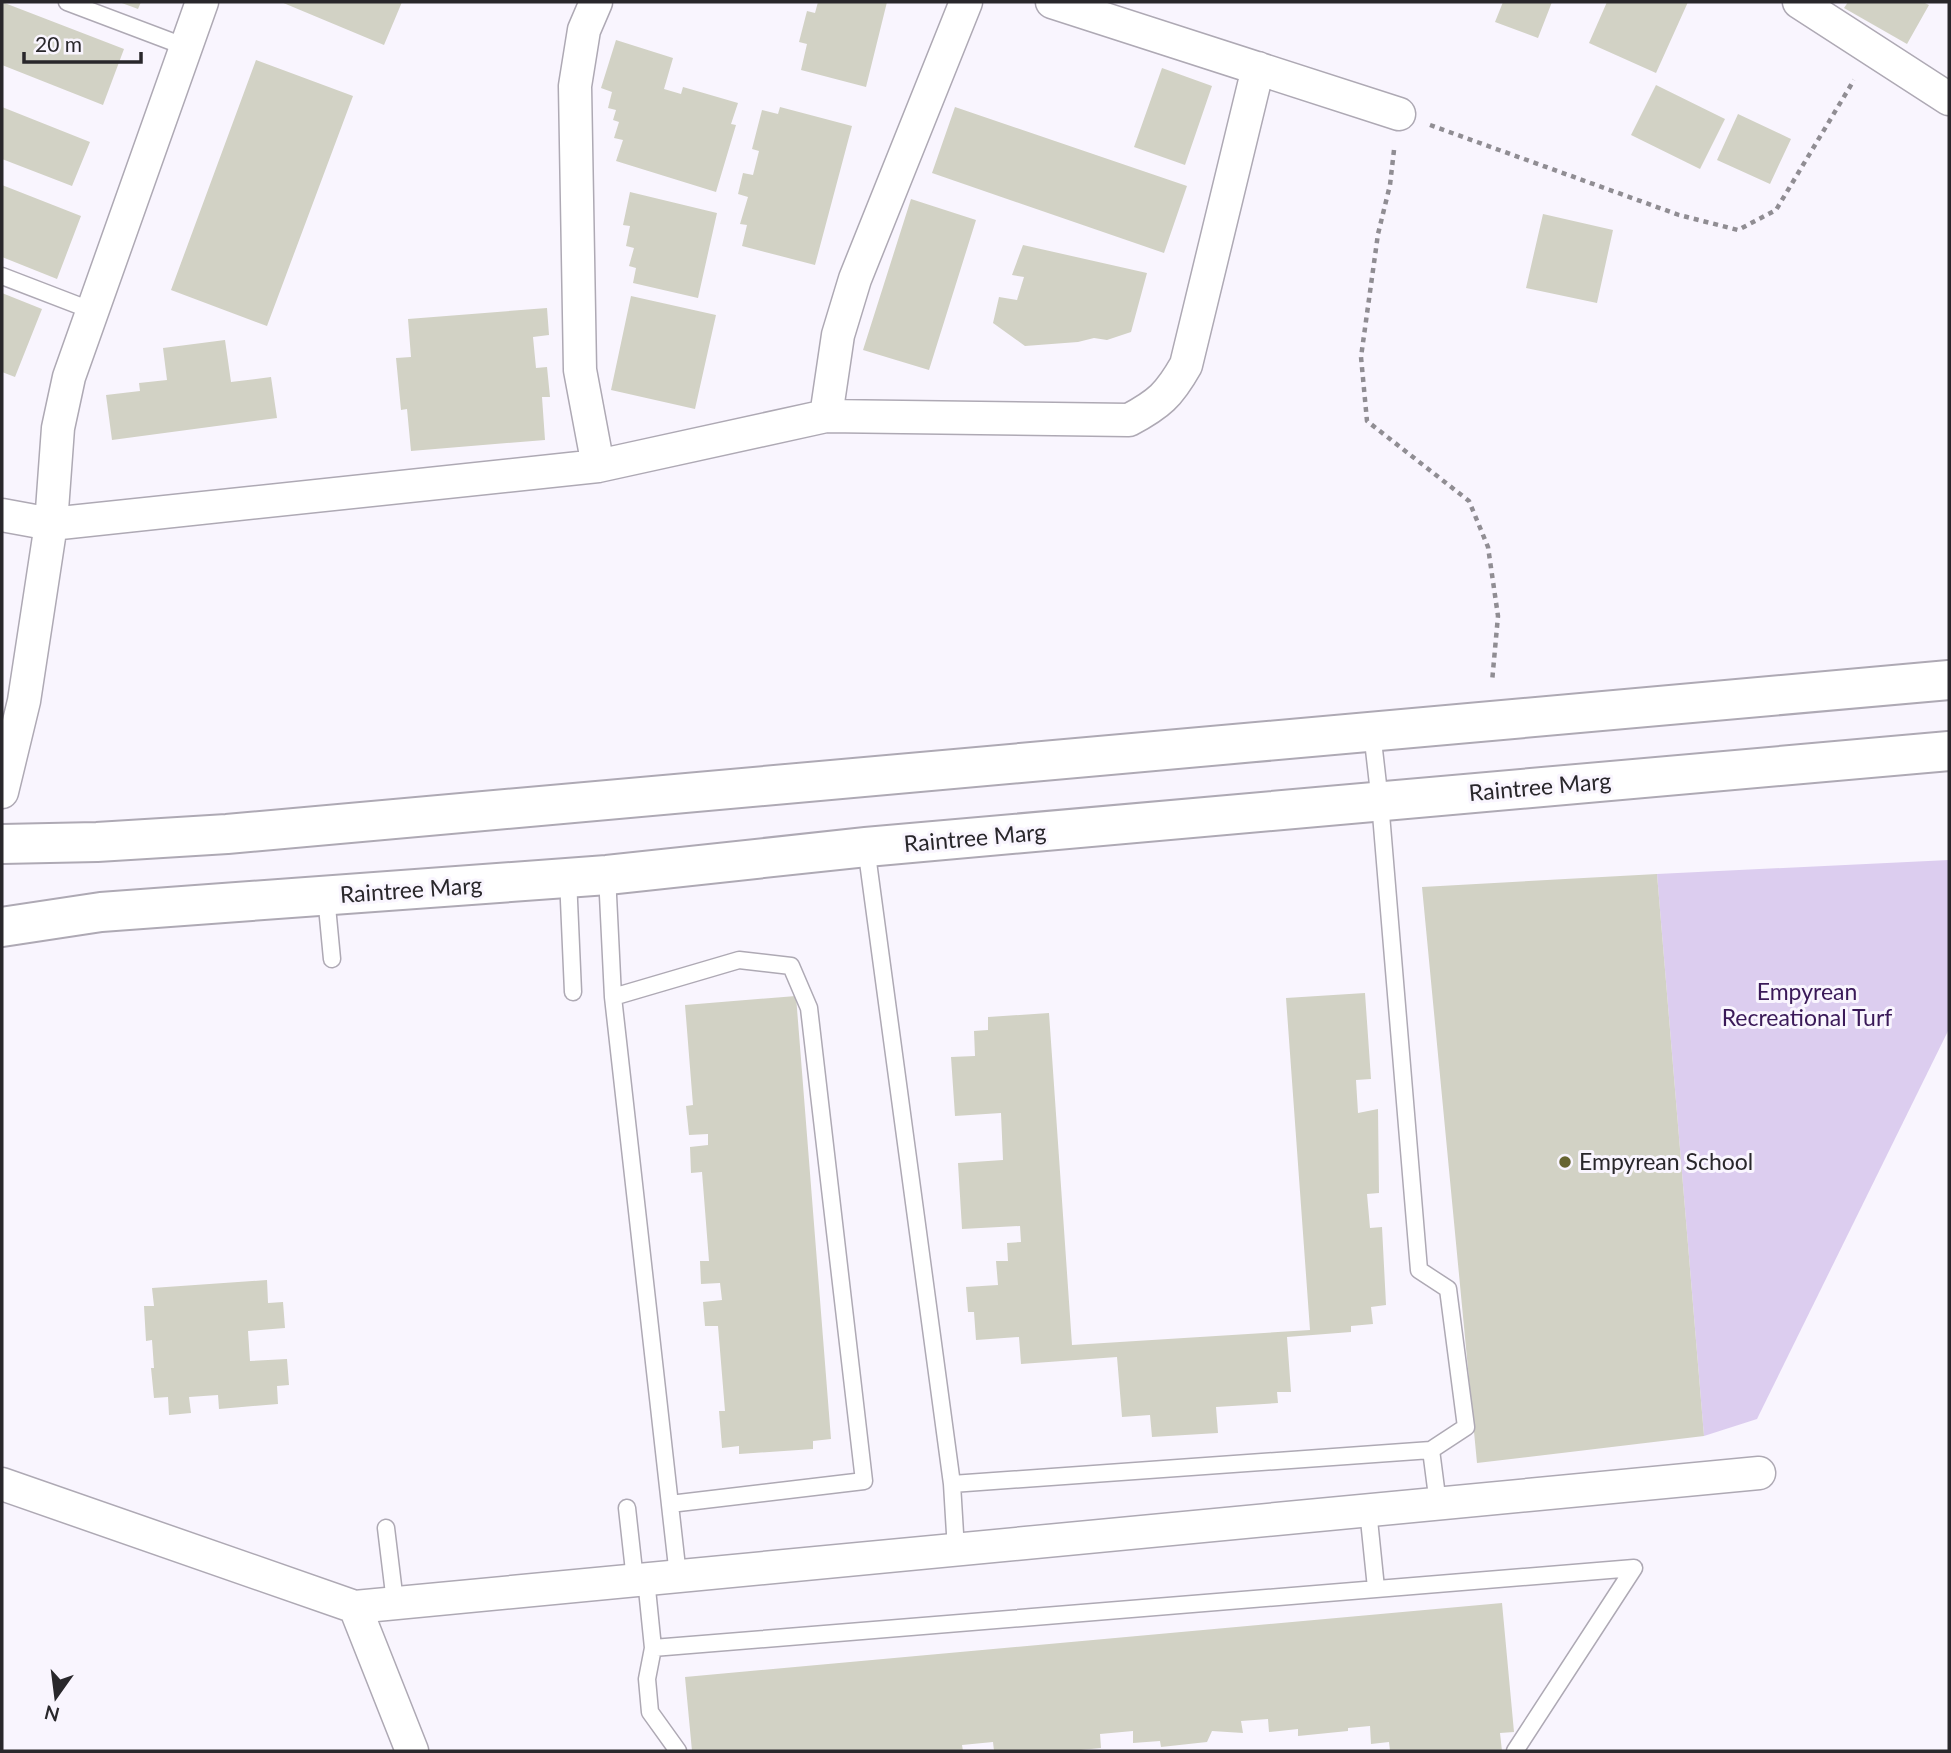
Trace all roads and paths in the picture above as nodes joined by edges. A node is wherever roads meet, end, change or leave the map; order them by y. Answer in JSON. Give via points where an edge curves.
{"nodes":[{"id":1,"x":67,"y":2,"type":"edge"},
{"id":2,"x":202,"y":2,"type":"edge"},
{"id":3,"x":596,"y":2,"type":"edge"},
{"id":4,"x":966,"y":2,"type":"edge"},
{"id":5,"x":1052,"y":2,"type":"edge"},
{"id":6,"x":1817,"y":7,"type":"edge"},
{"id":7,"x":186,"y":47,"type":"junction"},
{"id":8,"x":1872,"y":50,"type":"junction"},
{"id":9,"x":1258,"y":68,"type":"junction"},
{"id":10,"x":1949,"y":99,"type":"edge"},
{"id":11,"x":1399,"y":114,"type":"junction"},
{"id":12,"x":2,"y":276,"type":"edge"},
{"id":13,"x":93,"y":311,"type":"junction"},
{"id":14,"x":826,"y":416,"type":"junction"},
{"id":15,"x":598,"y":466,"type":"junction"},
{"id":16,"x":2,"y":515,"type":"edge"},
{"id":17,"x":51,"y":524,"type":"junction"},
{"id":18,"x":1949,"y":680,"type":"edge"},
{"id":19,"x":1488,"y":721,"type":"junction"},
{"id":20,"x":1371,"y":732,"type":"junction"},
{"id":21,"x":1949,"y":751,"type":"edge"},
{"id":22,"x":2,"y":792,"type":"edge"},
{"id":23,"x":1380,"y":802,"type":"junction"},
{"id":24,"x":2,"y":844,"type":"edge"},
{"id":25,"x":866,"y":847,"type":"junction"},
{"id":26,"x":607,"y":875,"type":"junction"},
{"id":27,"x":568,"y":878,"type":"junction"},
{"id":28,"x":326,"y":896,"type":"junction"},
{"id":29,"x":2,"y":927,"type":"edge"},
{"id":30,"x":332,"y":959,"type":"dead end"},
{"id":31,"x":573,"y":992,"type":"dead end"},
{"id":32,"x":613,"y":997,"type":"junction"},
{"id":33,"x":1431,"y":1450,"type":"junction"},
{"id":34,"x":1759,"y":1473,"type":"dead end"},
{"id":35,"x":2,"y":1484,"type":"edge"},
{"id":36,"x":952,"y":1484,"type":"junction"},
{"id":37,"x":670,"y":1504,"type":"junction"},
{"id":38,"x":1438,"y":1504,"type":"junction"},
{"id":39,"x":627,"y":1508,"type":"dead end"},
{"id":40,"x":1368,"y":1510,"type":"junction"},
{"id":41,"x":386,"y":1528,"type":"dead end"},
{"id":42,"x":956,"y":1550,"type":"junction"},
{"id":43,"x":678,"y":1576,"type":"junction"},
{"id":44,"x":640,"y":1580,"type":"junction"},
{"id":45,"x":1376,"y":1588,"type":"junction"},
{"id":46,"x":395,"y":1602,"type":"junction"},
{"id":47,"x":355,"y":1607,"type":"junction"},
{"id":48,"x":653,"y":1648,"type":"junction"},
{"id":49,"x":412,"y":1751,"type":"edge"},
{"id":50,"x":678,"y":1751,"type":"edge"},
{"id":51,"x":1515,"y":1751,"type":"edge"}],
"edges":[{"from":1,"to":7,"type":"lane"},
{"from":2,"to":7,"type":"street"},
{"from":3,"to":15,"type":"street","via":[[584,30],[575,86],[580,370]]},
{"from":4,"to":14,"type":"street","via":[[855,279],[838,335]]},
{"from":5,"to":9,"type":"street"},
{"from":6,"to":8,"type":"street"},
{"from":7,"to":13,"type":"street"},
{"from":8,"to":10,"type":"street"},
{"from":8,"to":11,"type":"path","via":[[1776,210],[1738,230],[1679,215]]},
{"from":9,"to":11,"type":"street"},
{"from":9,"to":14,"type":"street","via":[[1186,365],[1157,405],[1129,420]]},
{"from":11,"to":19,"type":"path","via":[[1361,357],[1367,421],[1469,501],[1488,547],[1498,616]]},
{"from":12,"to":13,"type":"lane"},
{"from":13,"to":17,"type":"street","via":[[69,377],[58,428]]},
{"from":14,"to":15,"type":"street"},
{"from":15,"to":17,"type":"street"},
{"from":16,"to":17,"type":"street"},
{"from":17,"to":22,"type":"street","via":[[24,701]]},
{"from":18,"to":19,"type":"main road"},
{"from":19,"to":20,"type":"main road"},
{"from":20,"to":23,"type":"lane"},
{"from":20,"to":24,"type":"main road","via":[[227,834]]},
{"from":21,"to":23,"type":"main road","name":"Raintree Marg"},
{"from":23,"to":25,"type":"main road","name":"Raintree Marg"},
{"from":23,"to":33,"type":"lane","via":[[1419,1270],[1448,1289],[1466,1427]]},
{"from":25,"to":26,"type":"main road","name":"Raintree Marg"},
{"from":25,"to":36,"type":"lane"},
{"from":26,"to":27,"type":"main road","name":"Raintree Marg"},
{"from":26,"to":32,"type":"lane"},
{"from":27,"to":28,"type":"main road","name":"Raintree Marg"},
{"from":27,"to":31,"type":"lane"},
{"from":28,"to":29,"type":"main road","name":"Raintree Marg","via":[[101,912]]},
{"from":28,"to":30,"type":"lane"},
{"from":32,"to":37,"type":"lane"},
{"from":32,"to":37,"type":"lane","via":[[739,960],[792,966],[808,1008],[864,1481]]},
{"from":33,"to":36,"type":"lane"},
{"from":33,"to":38,"type":"lane"},
{"from":34,"to":38,"type":"street"},
{"from":35,"to":47,"type":"street"},
{"from":36,"to":42,"type":"lane"},
{"from":37,"to":43,"type":"lane"},
{"from":38,"to":40,"type":"street"},
{"from":39,"to":44,"type":"lane"},
{"from":40,"to":42,"type":"street"},
{"from":40,"to":45,"type":"lane"},
{"from":41,"to":46,"type":"lane"},
{"from":42,"to":43,"type":"street"},
{"from":43,"to":44,"type":"street"},
{"from":44,"to":46,"type":"street"},
{"from":44,"to":48,"type":"lane"},
{"from":45,"to":48,"type":"lane"},
{"from":45,"to":51,"type":"lane","via":[[1634,1567]]},
{"from":46,"to":47,"type":"street"},
{"from":47,"to":49,"type":"street"},
{"from":48,"to":50,"type":"lane","via":[[647,1679],[650,1712]]}]}
